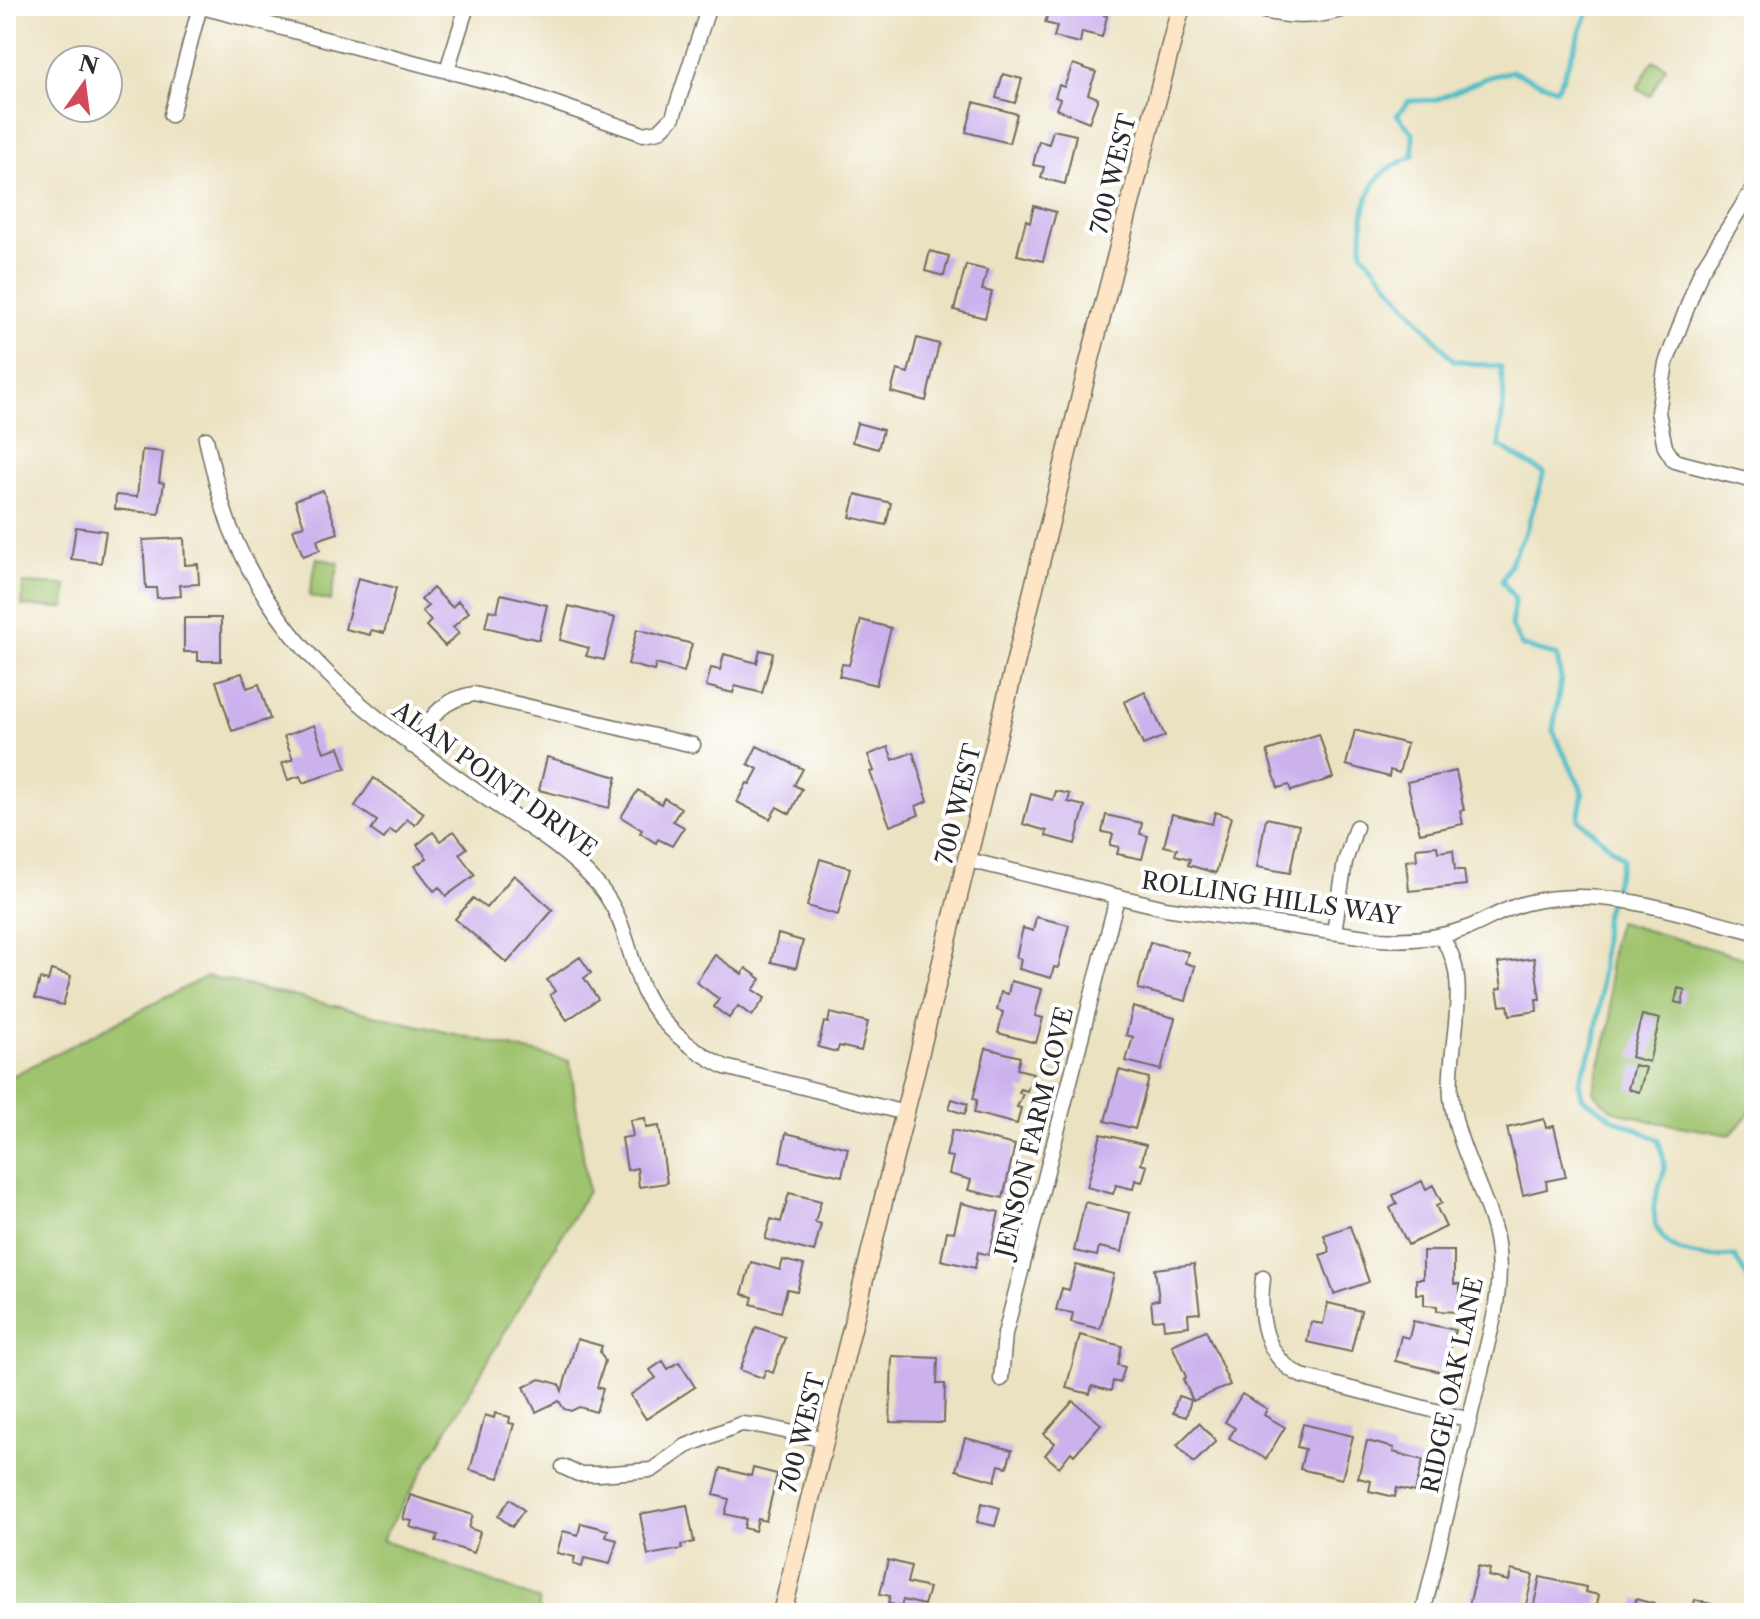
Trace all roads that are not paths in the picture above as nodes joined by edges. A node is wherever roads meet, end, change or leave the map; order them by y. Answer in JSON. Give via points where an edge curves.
{"nodes":[{"id":1,"x":199,"y":6,"type":"edge"},
{"id":2,"x":467,"y":6,"type":"edge"},
{"id":3,"x":709,"y":6,"type":"edge"},
{"id":4,"x":1181,"y":6,"type":"edge"},
{"id":5,"x":1242,"y":6,"type":"edge"},
{"id":6,"x":1352,"y":6,"type":"edge"},
{"id":7,"x":447,"y":70,"type":"junction"},
{"id":8,"x":171,"y":115,"type":"dead end"},
{"id":9,"x":1754,"y":187,"type":"edge"},
{"id":10,"x":206,"y":439,"type":"dead end"},
{"id":11,"x":1754,"y":481,"type":"edge"},
{"id":12,"x":693,"y":745,"type":"dead end"},
{"id":13,"x":412,"y":746,"type":"junction"},
{"id":14,"x":1356,"y":827,"type":"dead end"},
{"id":15,"x":968,"y":860,"type":"junction"},
{"id":16,"x":1117,"y":898,"type":"junction"},
{"id":17,"x":1334,"y":932,"type":"junction"},
{"id":18,"x":1754,"y":932,"type":"edge"},
{"id":19,"x":1439,"y":936,"type":"junction"},
{"id":20,"x":905,"y":1113,"type":"junction"},
{"id":21,"x":1263,"y":1278,"type":"dead end"},
{"id":22,"x":1001,"y":1379,"type":"dead end"},
{"id":23,"x":1470,"y":1420,"type":"junction"},
{"id":24,"x":825,"y":1440,"type":"junction"},
{"id":25,"x":563,"y":1467,"type":"dead end"},
{"id":26,"x":782,"y":1613,"type":"edge"},
{"id":27,"x":1423,"y":1613,"type":"edge"}],
"edges":[{"from":1,"to":7,"type":"street"},
{"from":1,"to":8,"type":"street"},
{"from":2,"to":7,"type":"street"},
{"from":3,"to":7,"type":"street","via":[[673,117],[659,131],[635,133]]},
{"from":4,"to":15,"type":"street","name":"700 WEST"},
{"from":5,"to":6,"type":"street","via":[[1296,17]]},
{"from":9,"to":11,"type":"street","via":[[1701,271],[1666,363],[1658,412],[1665,447],[1674,461]]},
{"from":10,"to":13,"type":"street","name":"ALAN POINT DRIVE","via":[[230,527],[293,637],[337,685]]},
{"from":12,"to":13,"type":"street","via":[[474,694],[442,705]]},
{"from":13,"to":20,"type":"street","name":"ALAN POINT DRIVE","via":[[580,865],[615,909],[643,989],[678,1038],[725,1067]]},
{"from":14,"to":17,"type":"street"},
{"from":15,"to":16,"type":"street","name":"ROLLING HILLS WAY"},
{"from":15,"to":20,"type":"street","name":"700 WEST"},
{"from":16,"to":17,"type":"street","name":"ROLLING HILLS WAY"},
{"from":16,"to":22,"type":"street","name":"JENSON FARM COVE","via":[[1005,1334]]},
{"from":17,"to":19,"type":"street","name":"ROLLING HILLS WAY","via":[[1397,940]]},
{"from":18,"to":19,"type":"street","name":"ROLLING HILLS WAY","via":[[1626,900],[1571,897],[1514,907]]},
{"from":19,"to":23,"type":"street","name":"RIDGE OAK LANE","via":[[1450,950],[1458,990],[1450,1077],[1454,1115],[1493,1222],[1499,1256],[1498,1297]]},
{"from":20,"to":24,"type":"street","name":"700 WEST"},
{"from":21,"to":23,"type":"street","via":[[1261,1309],[1268,1341],[1287,1367],[1302,1376]]},
{"from":23,"to":27,"type":"street","name":"RIDGE OAK LANE"},
{"from":24,"to":25,"type":"street","via":[[741,1424],[686,1446],[652,1470],[578,1474]]},
{"from":24,"to":26,"type":"street","name":"700 WEST"}]}
